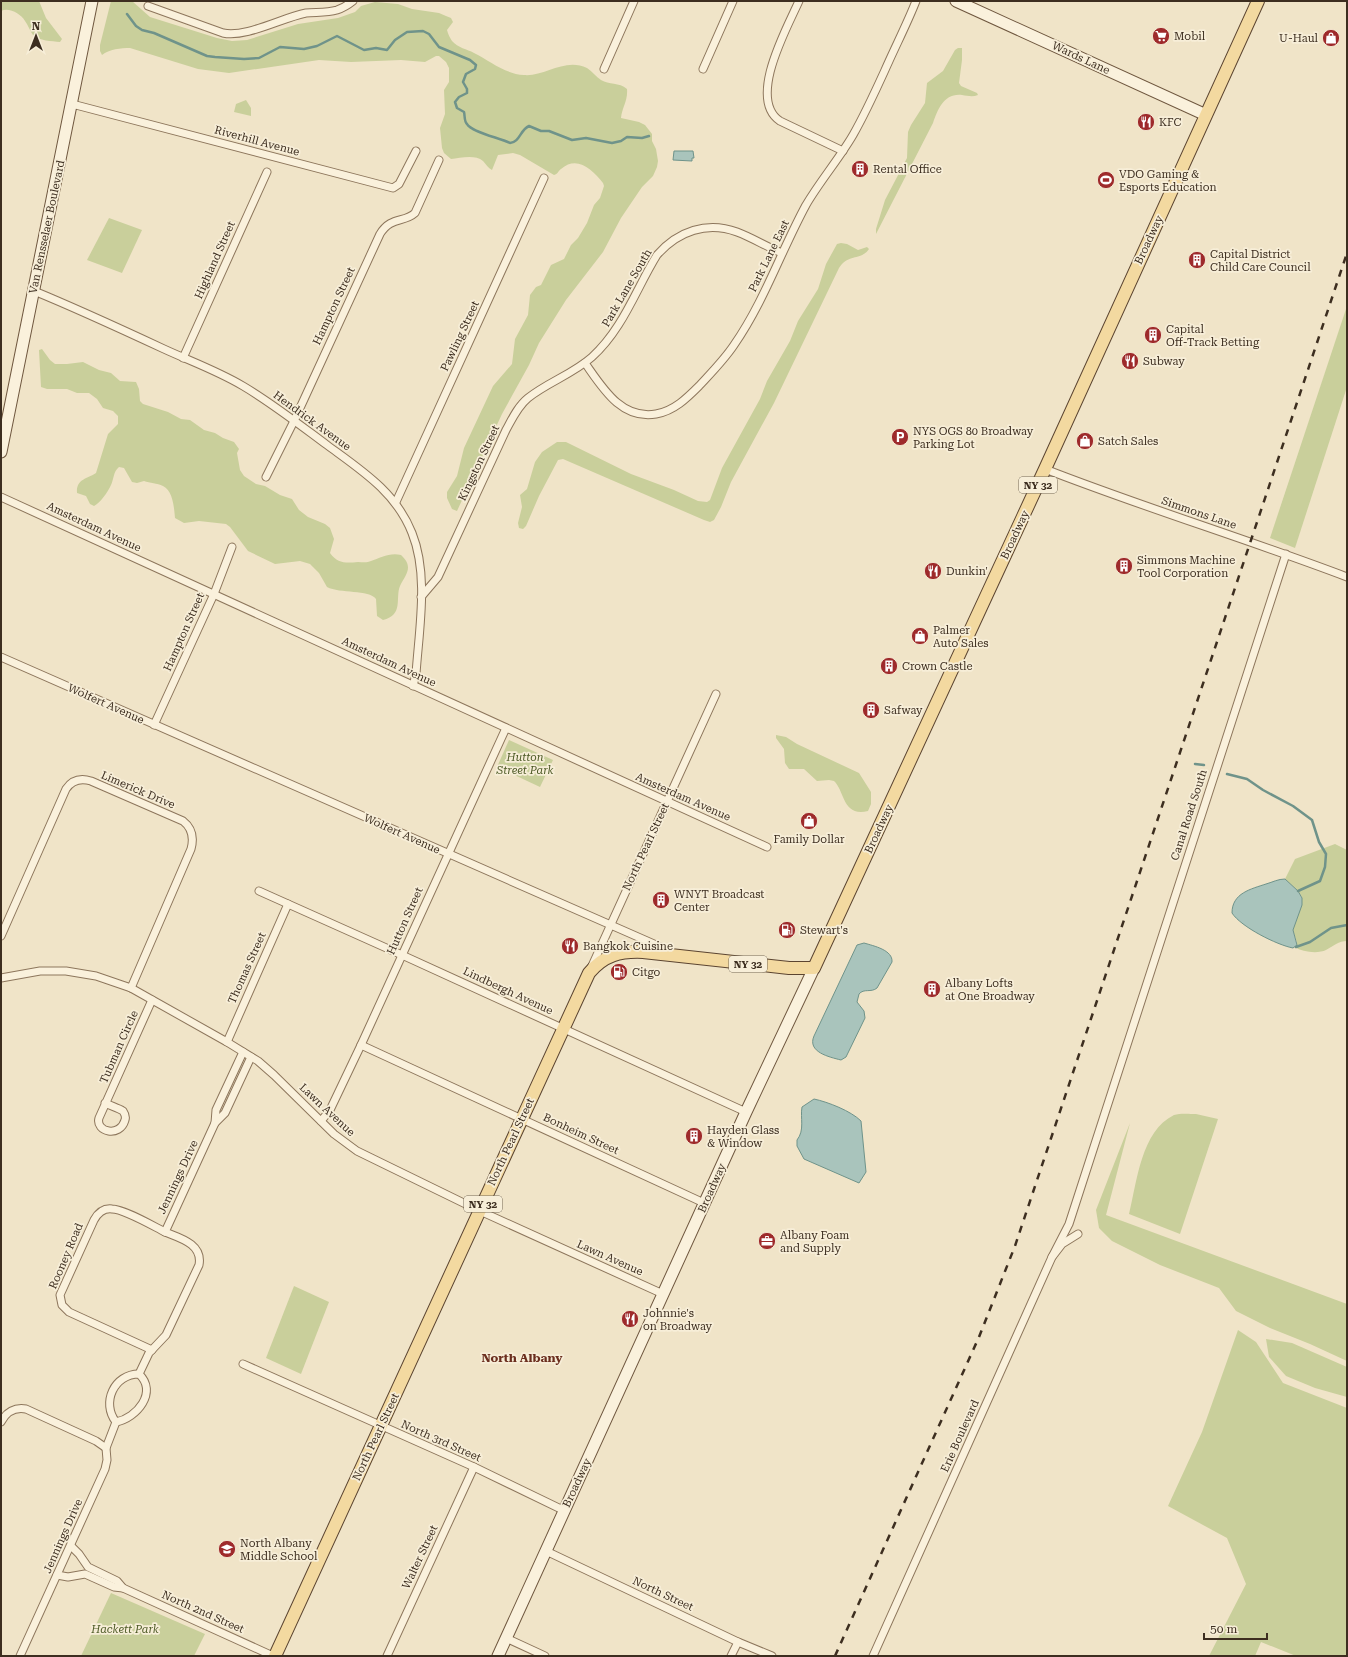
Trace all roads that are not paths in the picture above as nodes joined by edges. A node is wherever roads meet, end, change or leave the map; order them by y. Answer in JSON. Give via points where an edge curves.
{"nodes":[{"id":1,"x":92,"y":1,"type":"edge"},
{"id":2,"x":352,"y":1,"type":"edge"},
{"id":3,"x":634,"y":1,"type":"edge"},
{"id":4,"x":733,"y":1,"type":"edge"},
{"id":5,"x":799,"y":1,"type":"edge"},
{"id":6,"x":916,"y":1,"type":"edge"},
{"id":7,"x":956,"y":1,"type":"edge"},
{"id":8,"x":1258,"y":1,"type":"edge"},
{"id":9,"x":148,"y":6,"type":"dead end"},
{"id":10,"x":604,"y":69,"type":"dead end"},
{"id":11,"x":703,"y":69,"type":"dead end"},
{"id":12,"x":72,"y":104,"type":"junction"},
{"id":13,"x":1206,"y":115,"type":"junction"},
{"id":14,"x":416,"y":150,"type":"dead end"},
{"id":15,"x":843,"y":151,"type":"junction"},
{"id":16,"x":439,"y":160,"type":"dead end"},
{"id":17,"x":267,"y":172,"type":"dead end"},
{"id":18,"x":544,"y":178,"type":"dead end"},
{"id":19,"x":782,"y":253,"type":"junction"},
{"id":20,"x":34,"y":291,"type":"junction"},
{"id":21,"x":184,"y":358,"type":"junction"},
{"id":22,"x":585,"y":363,"type":"junction"},
{"id":23,"x":294,"y":421,"type":"junction"},
{"id":24,"x":1,"y":452,"type":"edge"},
{"id":25,"x":1045,"y":469,"type":"junction"},
{"id":26,"x":266,"y":477,"type":"dead end"},
{"id":27,"x":1,"y":497,"type":"edge"},
{"id":28,"x":396,"y":502,"type":"junction"},
{"id":29,"x":232,"y":547,"type":"dead end"},
{"id":30,"x":1286,"y":554,"type":"junction"},
{"id":31,"x":1347,"y":577,"type":"edge"},
{"id":32,"x":214,"y":594,"type":"junction"},
{"id":33,"x":421,"y":596,"type":"junction"},
{"id":34,"x":1,"y":657,"type":"edge"},
{"id":35,"x":413,"y":686,"type":"junction"},
{"id":36,"x":716,"y":694,"type":"dead end"},
{"id":37,"x":154,"y":725,"type":"junction"},
{"id":38,"x":506,"y":728,"type":"junction"},
{"id":39,"x":666,"y":802,"type":"junction"},
{"id":40,"x":767,"y":847,"type":"dead end"},
{"id":41,"x":447,"y":854,"type":"junction"},
{"id":42,"x":260,"y":891,"type":"dead end"},
{"id":43,"x":288,"y":904,"type":"junction"},
{"id":44,"x":610,"y":926,"type":"junction"},
{"id":45,"x":1,"y":936,"type":"edge"},
{"id":46,"x":402,"y":954,"type":"junction"},
{"id":47,"x":682,"y":956,"type":"junction"},
{"id":48,"x":814,"y":968,"type":"junction"},
{"id":49,"x":1,"y":978,"type":"edge"},
{"id":50,"x":585,"y":981,"type":"junction"},
{"id":51,"x":131,"y":988,"type":"junction"},
{"id":52,"x":152,"y":1000,"type":"junction"},
{"id":53,"x":563,"y":1029,"type":"junction"},
{"id":54,"x":227,"y":1042,"type":"junction"},
{"id":55,"x":361,"y":1045,"type":"junction"},
{"id":56,"x":243,"y":1052,"type":"junction"},
{"id":57,"x":251,"y":1057,"type":"junction"},
{"id":58,"x":105,"y":1103,"type":"dead end"},
{"id":59,"x":746,"y":1112,"type":"junction"},
{"id":60,"x":522,"y":1119,"type":"junction"},
{"id":61,"x":321,"y":1121,"type":"junction"},
{"id":62,"x":215,"y":1123,"type":"junction"},
{"id":63,"x":704,"y":1203,"type":"junction"},
{"id":64,"x":480,"y":1211,"type":"junction"},
{"id":65,"x":165,"y":1232,"type":"junction"},
{"id":66,"x":1078,"y":1234,"type":"dead end"},
{"id":67,"x":1052,"y":1257,"type":"junction"},
{"id":68,"x":663,"y":1294,"type":"junction"},
{"id":69,"x":152,"y":1350,"type":"junction"},
{"id":70,"x":243,"y":1364,"type":"dead end"},
{"id":71,"x":139,"y":1374,"type":"junction"},
{"id":72,"x":1,"y":1422,"type":"edge"},
{"id":73,"x":116,"y":1422,"type":"junction"},
{"id":74,"x":381,"y":1427,"type":"junction"},
{"id":75,"x":106,"y":1448,"type":"junction"},
{"id":76,"x":474,"y":1467,"type":"junction"},
{"id":77,"x":565,"y":1511,"type":"junction"},
{"id":78,"x":71,"y":1546,"type":"junction"},
{"id":79,"x":546,"y":1551,"type":"junction"},
{"id":80,"x":57,"y":1575,"type":"junction"},
{"id":81,"x":123,"y":1588,"type":"junction"},
{"id":82,"x":506,"y":1638,"type":"junction"},
{"id":83,"x":738,"y":1642,"type":"junction"},
{"id":84,"x":20,"y":1656,"type":"edge"},
{"id":85,"x":274,"y":1656,"type":"edge"},
{"id":86,"x":387,"y":1656,"type":"edge"},
{"id":87,"x":498,"y":1656,"type":"edge"},
{"id":88,"x":545,"y":1656,"type":"edge"},
{"id":89,"x":731,"y":1656,"type":"edge"},
{"id":90,"x":772,"y":1656,"type":"edge"},
{"id":91,"x":873,"y":1656,"type":"edge"}],
"edges":[{"from":1,"to":12,"type":"street","name":"Van Rensselaer Boulevard"},
{"from":2,"to":9,"type":"street","via":[[336,10],[299,15],[230,34]]},
{"from":3,"to":10,"type":"street"},
{"from":4,"to":11,"type":"street"},
{"from":5,"to":15,"type":"street","via":[[777,51],[767,87],[768,100],[772,113],[777,118]]},
{"from":6,"to":15,"type":"street","name":"Park Lane East","via":[[865,114]]},
{"from":7,"to":13,"type":"street","name":"Wards Lane"},
{"from":8,"to":13,"type":"main road","name":"Broadway","number":"NY 32"},
{"from":12,"to":14,"type":"street","name":"Riverhill Avenue","via":[[391,187],[398,185]]},
{"from":12,"to":20,"type":"street","name":"Van Rensselaer Boulevard"},
{"from":13,"to":25,"type":"main road","name":"Broadway","number":"NY 32"},
{"from":15,"to":19,"type":"street","name":"Park Lane East","via":[[810,200]]},
{"from":16,"to":23,"type":"street","name":"Hampton Street","via":[[414,214],[391,222],[380,234]]},
{"from":17,"to":21,"type":"street","name":"Highland Street"},
{"from":18,"to":28,"type":"street","name":"Pawling Street"},
{"from":19,"to":22,"type":"street","name":"Park Lane South","via":[[739,233],[721,228],[706,227],[680,235],[657,255],[617,328],[606,343]]},
{"from":19,"to":22,"type":"street","name":"Park Lane East","via":[[752,316],[734,346],[691,394],[668,410],[657,414],[645,414],[624,408],[606,391]]},
{"from":20,"to":21,"type":"street","name":"Hendrick Avenue"},
{"from":20,"to":24,"type":"street","name":"Van Rensselaer Boulevard"},
{"from":21,"to":23,"type":"street","name":"Hendrick Avenue","via":[[243,386]]},
{"from":22,"to":33,"type":"street","name":"Kingston Street","via":[[534,394],[519,409],[506,430],[441,571]]},
{"from":23,"to":26,"type":"street","name":"Hampton Street"},
{"from":23,"to":28,"type":"street","name":"Hendrick Avenue","via":[[364,472]]},
{"from":25,"to":30,"type":"street","name":"Simmons Lane"},
{"from":25,"to":48,"type":"main road","name":"Broadway","number":"NY 32"},
{"from":27,"to":32,"type":"street","name":"Amsterdam Avenue"},
{"from":28,"to":33,"type":"street","name":"Hendrick Avenue","via":[[417,548]]},
{"from":29,"to":32,"type":"street","name":"Hampton Street"},
{"from":30,"to":31,"type":"street","name":"Simmons Lane"},
{"from":30,"to":67,"type":"street","name":"Canal Road South","via":[[1069,1224]]},
{"from":32,"to":35,"type":"street","name":"Amsterdam Avenue"},
{"from":32,"to":37,"type":"street","name":"Hampton Street"},
{"from":33,"to":35,"type":"street","name":"Hendrick Avenue"},
{"from":34,"to":37,"type":"street","name":"Wolfert Avenue"},
{"from":35,"to":38,"type":"street","name":"Amsterdam Avenue"},
{"from":36,"to":39,"type":"street","name":"North Pearl Street"},
{"from":37,"to":41,"type":"street","name":"Wolfert Avenue"},
{"from":38,"to":39,"type":"street","name":"Amsterdam Avenue"},
{"from":38,"to":41,"type":"street","name":"Hutton Street"},
{"from":39,"to":40,"type":"street","name":"Amsterdam Avenue"},
{"from":39,"to":44,"type":"street","name":"North Pearl Street"},
{"from":41,"to":44,"type":"street","name":"Wolfert Avenue"},
{"from":41,"to":46,"type":"street","name":"Hutton Street"},
{"from":42,"to":43,"type":"street","name":"Lindbergh Avenue"},
{"from":43,"to":46,"type":"street","name":"Lindbergh Avenue"},
{"from":43,"to":54,"type":"street","name":"Thomas Street"},
{"from":44,"to":47,"type":"street","name":"Wolfert Avenue"},
{"from":44,"to":50,"type":"street","name":"North Pearl Street"},
{"from":45,"to":51,"type":"street","name":"Limerick Drive","via":[[66,788],[77,780],[91,781],[182,821],[190,830],[192,837],[191,849]]},
{"from":46,"to":53,"type":"street","name":"Lindbergh Avenue"},
{"from":46,"to":55,"type":"street","name":"Hutton Street"},
{"from":47,"to":48,"type":"main road","name":"Wolfert Avenue","number":"NY 32","via":[[789,968]]},
{"from":47,"to":50,"type":"main road","number":"NY 32","via":[[620,952],[603,959]]},
{"from":48,"to":59,"type":"street","name":"Broadway"},
{"from":49,"to":51,"type":"street","name":"Lawn Avenue","via":[[31,972],[66,971],[96,976]]},
{"from":50,"to":53,"type":"main road","name":"North Pearl Street","number":"NY 32"},
{"from":51,"to":52,"type":"street","name":"Lawn Avenue"},
{"from":52,"to":54,"type":"street","name":"Lawn Avenue"},
{"from":52,"to":58,"type":"street","name":"Tubman Circle"},
{"from":53,"to":59,"type":"street","name":"Lindbergh Avenue"},
{"from":53,"to":60,"type":"main road","name":"North Pearl Street","number":"NY 32"},
{"from":54,"to":56,"type":"street","name":"Lawn Avenue"},
{"from":55,"to":60,"type":"street","name":"Bonheim Street"},
{"from":55,"to":61,"type":"street","name":"Hutton Street","via":[[331,1109]]},
{"from":56,"to":57,"type":"street","name":"Lawn Avenue"},
{"from":56,"to":62,"type":"street","name":"Jennings Drive","via":[[216,1110]]},
{"from":57,"to":61,"type":"street","name":"Lawn Avenue","via":[[274,1075]]},
{"from":57,"to":62,"type":"street","name":"Jennings Drive","via":[[225,1114]]},
{"from":59,"to":63,"type":"street","name":"Broadway"},
{"from":60,"to":63,"type":"street","name":"Bonheim Street"},
{"from":60,"to":64,"type":"main road","name":"North Pearl Street","number":"NY 32"},
{"from":61,"to":64,"type":"street","name":"Lawn Avenue","via":[[357,1151]]},
{"from":62,"to":65,"type":"street","name":"Jennings Drive"},
{"from":63,"to":68,"type":"street","name":"Broadway"},
{"from":64,"to":68,"type":"street","name":"Lawn Avenue"},
{"from":64,"to":74,"type":"main road","name":"North Pearl Street","number":"NY 32"},
{"from":65,"to":69,"type":"street","name":"Jennings Drive","via":[[194,1246],[200,1261],[168,1333]]},
{"from":65,"to":69,"type":"street","name":"Rooney Road","via":[[116,1209],[100,1212],[60,1295],[62,1305],[69,1312]]},
{"from":66,"to":67,"type":"street","name":"Erie Boulevard","via":[[1062,1244]]},
{"from":67,"to":91,"type":"street","name":"Erie Boulevard"},
{"from":68,"to":77,"type":"street","name":"Broadway"},
{"from":69,"to":71,"type":"street","name":"Jennings Drive"},
{"from":70,"to":74,"type":"street","name":"North 3rd Street"},
{"from":71,"to":73,"type":"street","via":[[145,1387],[143,1403],[134,1415]]},
{"from":71,"to":73,"type":"street","via":[[126,1377],[112,1392],[110,1407]]},
{"from":72,"to":75,"type":"street","via":[[5,1415],[12,1411],[26,1409]]},
{"from":73,"to":75,"type":"street","name":"Jennings Drive"},
{"from":74,"to":76,"type":"street","name":"North 3rd Street"},
{"from":74,"to":85,"type":"main road","name":"North Pearl Street","number":"NY 32"},
{"from":75,"to":78,"type":"street","name":"Jennings Drive","via":[[106,1465]]},
{"from":76,"to":77,"type":"street","name":"North 3rd Street"},
{"from":76,"to":86,"type":"street","name":"Walter Street"},
{"from":77,"to":79,"type":"street","name":"Broadway"},
{"from":78,"to":80,"type":"street","name":"Jennings Drive"},
{"from":78,"to":81,"type":"street","name":"North 2nd Street","via":[[88,1567],[117,1581]]},
{"from":79,"to":82,"type":"street","name":"Broadway"},
{"from":79,"to":83,"type":"street","name":"North Street"},
{"from":80,"to":81,"type":"street","name":"North 2nd Street","via":[[68,1577],[85,1574],[113,1587]]},
{"from":80,"to":84,"type":"street","name":"Jennings Drive"},
{"from":81,"to":85,"type":"street","name":"North 2nd Street"},
{"from":82,"to":87,"type":"street","name":"Broadway"},
{"from":82,"to":88,"type":"street"},
{"from":83,"to":89,"type":"street"},
{"from":83,"to":90,"type":"street","name":"North Street"}]}
